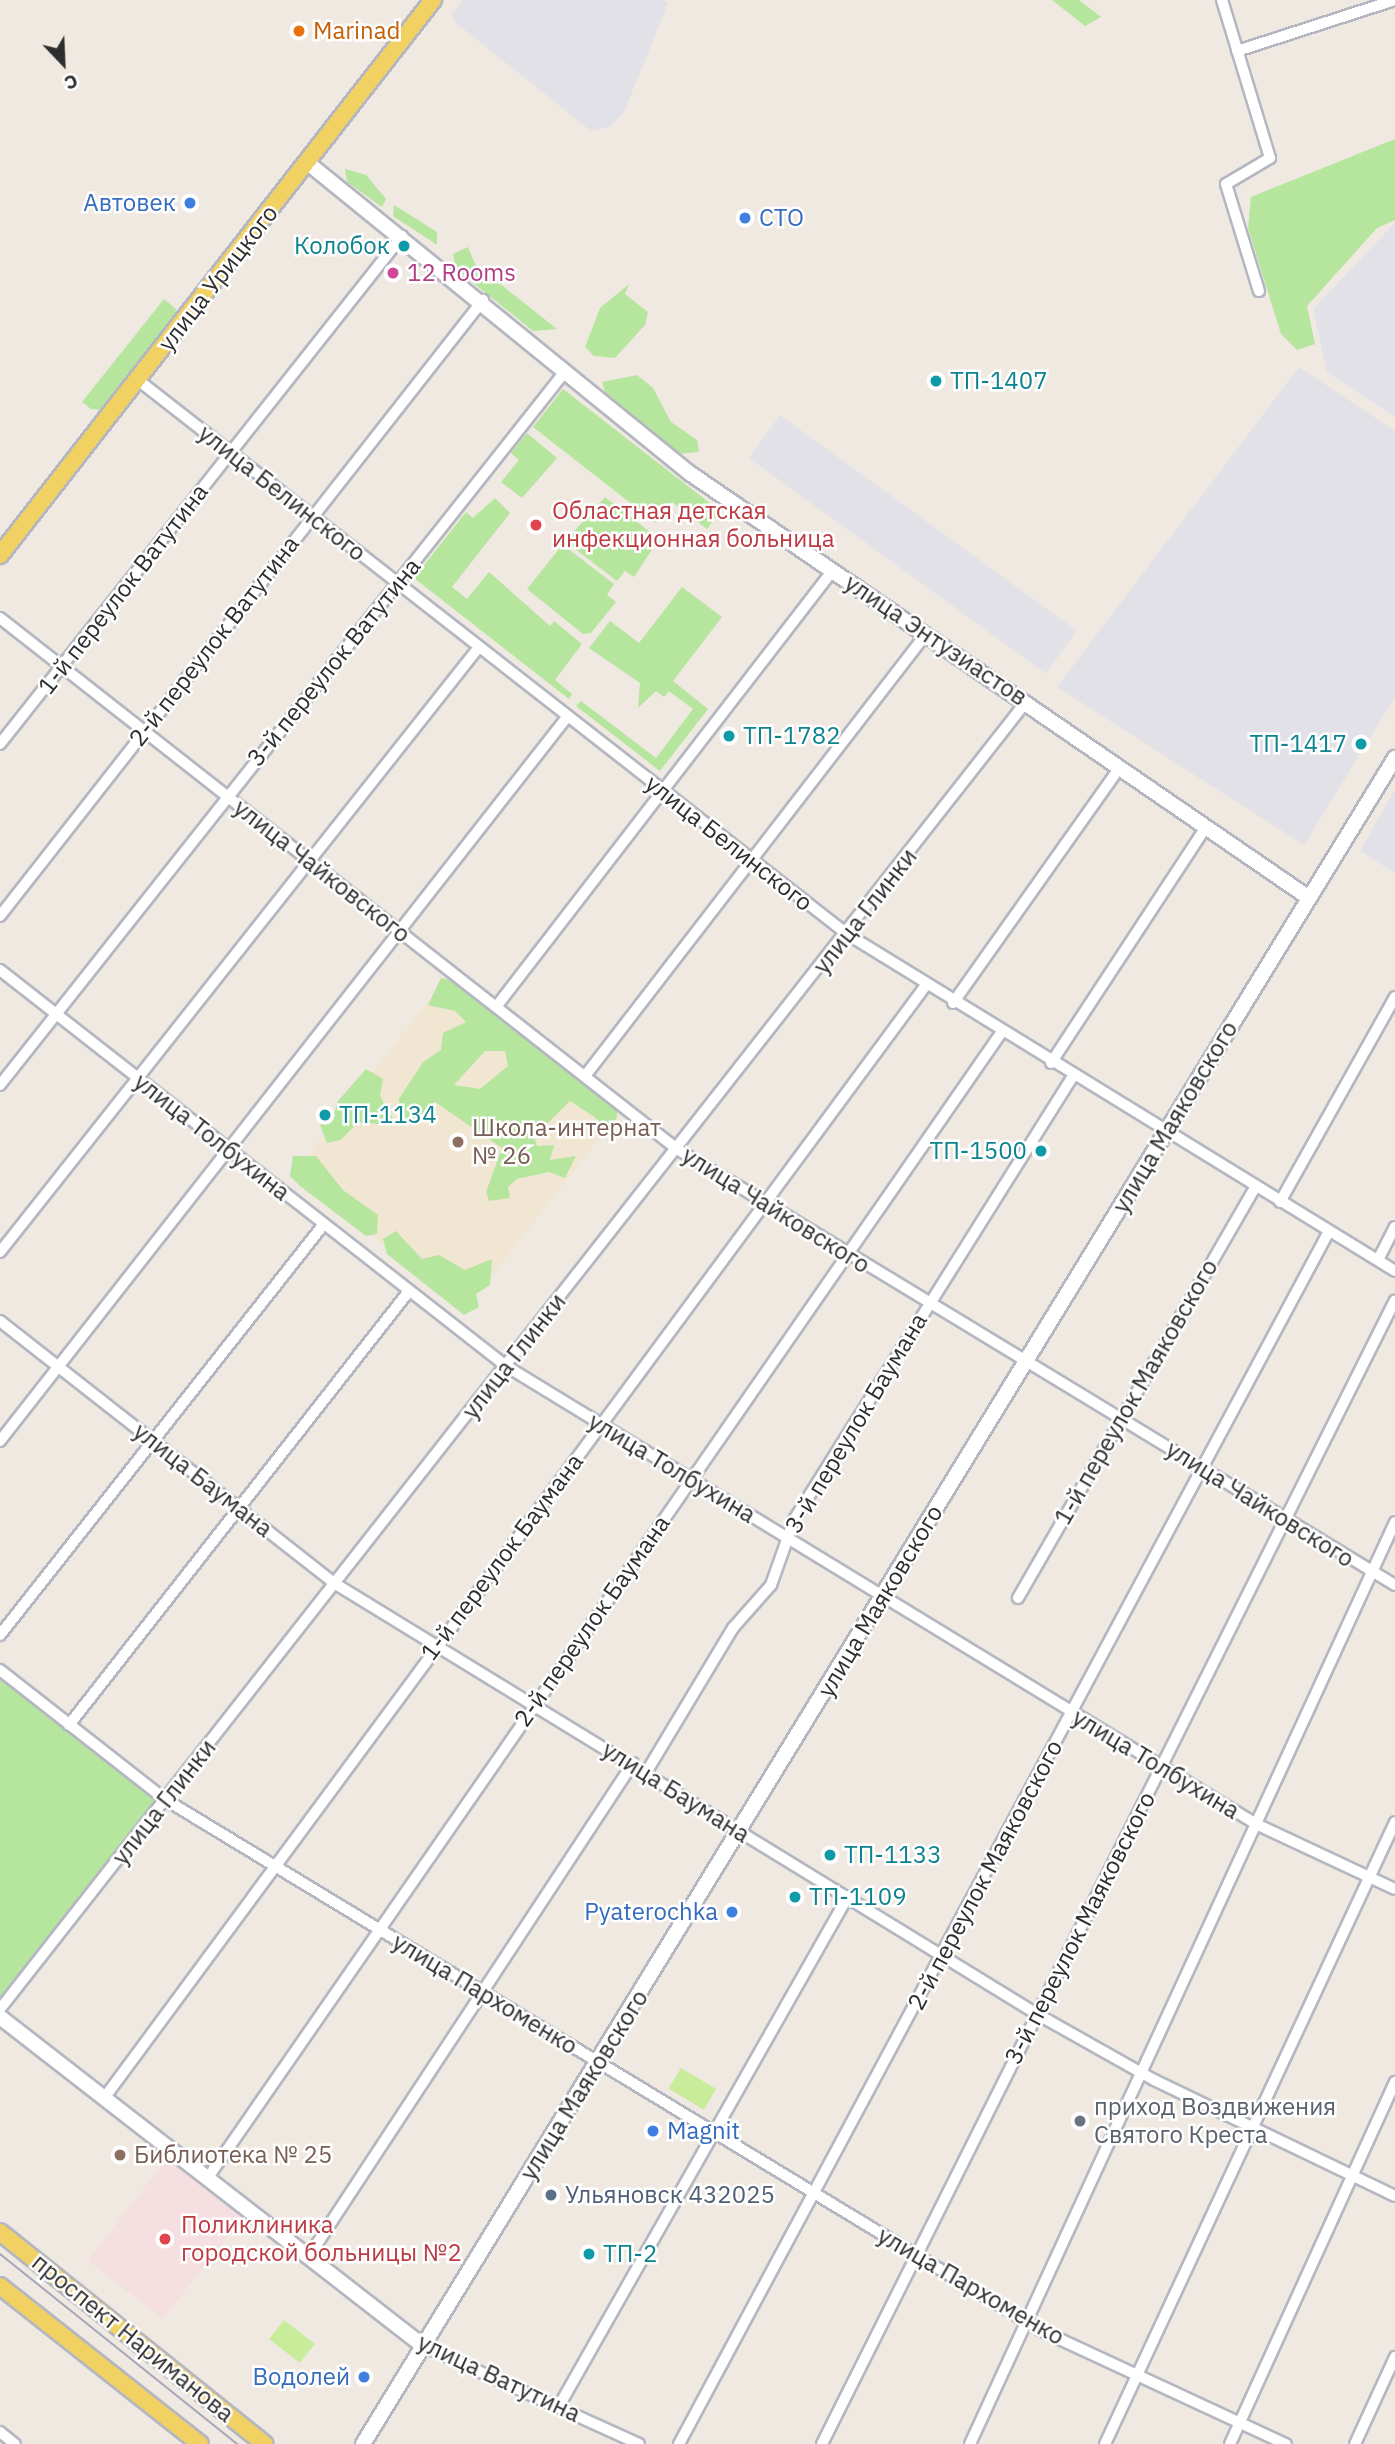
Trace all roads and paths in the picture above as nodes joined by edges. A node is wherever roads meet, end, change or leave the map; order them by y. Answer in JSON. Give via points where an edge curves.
{"nodes":[{"id":1,"x":433,"y":0,"type":"edge"},
{"id":2,"x":1222,"y":0,"type":"edge"},
{"id":3,"x":1395,"y":0,"type":"edge"},
{"id":4,"x":1237,"y":51,"type":"junction"},
{"id":5,"x":308,"y":163,"type":"junction"},
{"id":6,"x":402,"y":236,"type":"junction"},
{"id":7,"x":1259,"y":291,"type":"dead end"},
{"id":8,"x":482,"y":300,"type":"junction"},
{"id":9,"x":565,"y":373,"type":"junction"},
{"id":10,"x":138,"y":380,"type":"junction"},
{"id":11,"x":230,"y":452,"type":"junction"},
{"id":12,"x":312,"y":516,"type":"junction"},
{"id":13,"x":0,"y":555,"type":"edge"},
{"id":14,"x":833,"y":570,"type":"junction"},
{"id":15,"x":397,"y":583,"type":"junction"},
{"id":16,"x":0,"y":618,"type":"edge"},
{"id":17,"x":926,"y":634,"type":"junction"},
{"id":18,"x":478,"y":647,"type":"junction"},
{"id":19,"x":62,"y":666,"type":"junction"},
{"id":20,"x":1026,"y":702,"type":"junction"},
{"id":21,"x":567,"y":717,"type":"junction"},
{"id":22,"x":144,"y":730,"type":"junction"},
{"id":23,"x":0,"y":744,"type":"edge"},
{"id":24,"x":1395,"y":758,"type":"edge"},
{"id":25,"x":1120,"y":767,"type":"junction"},
{"id":26,"x":662,"y":791,"type":"junction"},
{"id":27,"x":227,"y":796,"type":"junction"},
{"id":28,"x":1206,"y":827,"type":"junction"},
{"id":29,"x":749,"y":860,"type":"junction"},
{"id":30,"x":309,"y":861,"type":"junction"},
{"id":31,"x":1309,"y":898,"type":"junction"},
{"id":32,"x":0,"y":916,"type":"edge"},
{"id":33,"x":400,"y":932,"type":"junction"},
{"id":34,"x":847,"y":934,"type":"junction"},
{"id":35,"x":0,"y":970,"type":"edge"},
{"id":36,"x":926,"y":985,"type":"junction"},
{"id":37,"x":1395,"y":997,"type":"edge"},
{"id":38,"x":953,"y":1003,"type":"junction"},
{"id":39,"x":496,"y":1007,"type":"junction"},
{"id":40,"x":56,"y":1014,"type":"junction"},
{"id":41,"x":1001,"y":1033,"type":"junction"},
{"id":42,"x":1051,"y":1063,"type":"junction"},
{"id":43,"x":585,"y":1076,"type":"junction"},
{"id":44,"x":1073,"y":1076,"type":"junction"},
{"id":45,"x":137,"y":1078,"type":"junction"},
{"id":46,"x":0,"y":1085,"type":"edge"},
{"id":47,"x":1166,"y":1133,"type":"junction"},
{"id":48,"x":677,"y":1149,"type":"junction"},
{"id":49,"x":229,"y":1151,"type":"junction"},
{"id":50,"x":1255,"y":1187,"type":"junction"},
{"id":51,"x":1280,"y":1202,"type":"junction"},
{"id":52,"x":766,"y":1205,"type":"junction"},
{"id":53,"x":324,"y":1224,"type":"junction"},
{"id":54,"x":1395,"y":1227,"type":"edge"},
{"id":55,"x":1329,"y":1231,"type":"junction"},
{"id":56,"x":0,"y":1252,"type":"edge"},
{"id":57,"x":848,"y":1255,"type":"junction"},
{"id":58,"x":1378,"y":1261,"type":"junction"},
{"id":59,"x":1395,"y":1271,"type":"edge"},
{"id":60,"x":409,"y":1291,"type":"junction"},
{"id":61,"x":1395,"y":1300,"type":"edge"},
{"id":62,"x":928,"y":1304,"type":"junction"},
{"id":63,"x":0,"y":1321,"type":"edge"},
{"id":64,"x":1025,"y":1362,"type":"junction"},
{"id":65,"x":506,"y":1366,"type":"junction"},
{"id":66,"x":59,"y":1367,"type":"junction"},
{"id":67,"x":1120,"y":1419,"type":"junction"},
{"id":68,"x":601,"y":1424,"type":"junction"},
{"id":69,"x":0,"y":1441,"type":"edge"},
{"id":70,"x":154,"y":1441,"type":"junction"},
{"id":71,"x":1203,"y":1467,"type":"junction"},
{"id":72,"x":691,"y":1480,"type":"junction"},
{"id":73,"x":239,"y":1509,"type":"junction"},
{"id":74,"x":1283,"y":1516,"type":"junction"},
{"id":75,"x":1395,"y":1522,"type":"edge"},
{"id":76,"x":786,"y":1538,"type":"junction"},
{"id":77,"x":1371,"y":1572,"type":"junction"},
{"id":78,"x":334,"y":1584,"type":"junction"},
{"id":79,"x":1395,"y":1586,"type":"edge"},
{"id":80,"x":883,"y":1596,"type":"junction"},
{"id":81,"x":1018,"y":1598,"type":"dead end"},
{"id":82,"x":0,"y":1635,"type":"edge"},
{"id":83,"x":436,"y":1645,"type":"junction"},
{"id":84,"x":0,"y":1670,"type":"edge"},
{"id":85,"x":532,"y":1705,"type":"junction"},
{"id":86,"x":1072,"y":1714,"type":"junction"},
{"id":87,"x":69,"y":1725,"type":"junction"},
{"id":88,"x":633,"y":1763,"type":"junction"},
{"id":89,"x":1161,"y":1767,"type":"junction"},
{"id":90,"x":647,"y":1771,"type":"junction"},
{"id":91,"x":166,"y":1800,"type":"junction"},
{"id":92,"x":1395,"y":1822,"type":"edge"},
{"id":93,"x":1256,"y":1824,"type":"junction"},
{"id":94,"x":740,"y":1832,"type":"junction"},
{"id":95,"x":277,"y":1867,"type":"junction"},
{"id":96,"x":1369,"y":1877,"type":"junction"},
{"id":97,"x":1395,"y":1889,"type":"edge"},
{"id":98,"x":847,"y":1898,"type":"junction"},
{"id":99,"x":378,"y":1930,"type":"junction"},
{"id":100,"x":941,"y":1956,"type":"junction"},
{"id":101,"x":482,"y":1993,"type":"junction"},
{"id":102,"x":0,"y":2009,"type":"edge"},
{"id":103,"x":1037,"y":2014,"type":"junction"},
{"id":104,"x":0,"y":2017,"type":"edge"},
{"id":105,"x":598,"y":2063,"type":"junction"},
{"id":106,"x":1140,"y":2072,"type":"junction"},
{"id":107,"x":1395,"y":2082,"type":"edge"},
{"id":108,"x":105,"y":2096,"type":"junction"},
{"id":109,"x":1251,"y":2128,"type":"junction"},
{"id":110,"x":711,"y":2132,"type":"junction"},
{"id":111,"x":209,"y":2176,"type":"junction"},
{"id":112,"x":1352,"y":2176,"type":"junction"},
{"id":113,"x":815,"y":2194,"type":"junction"},
{"id":114,"x":1395,"y":2196,"type":"edge"},
{"id":115,"x":0,"y":2232,"type":"edge"},
{"id":116,"x":917,"y":2255,"type":"junction"},
{"id":117,"x":309,"y":2256,"type":"junction"},
{"id":118,"x":0,"y":2286,"type":"edge"},
{"id":119,"x":1028,"y":2323,"type":"junction"},
{"id":120,"x":423,"y":2346,"type":"junction"},
{"id":121,"x":1395,"y":2357,"type":"edge"},
{"id":122,"x":1136,"y":2375,"type":"junction"},
{"id":123,"x":559,"y":2406,"type":"junction"},
{"id":124,"x":1240,"y":2423,"type":"junction"},
{"id":125,"x":0,"y":2432,"type":"edge"},
{"id":126,"x":15,"y":2444,"type":"edge"},
{"id":127,"x":200,"y":2444,"type":"edge"},
{"id":128,"x":265,"y":2444,"type":"edge"},
{"id":129,"x":363,"y":2444,"type":"edge"},
{"id":130,"x":639,"y":2444,"type":"edge"},
{"id":131,"x":680,"y":2444,"type":"edge"},
{"id":132,"x":822,"y":2444,"type":"edge"},
{"id":133,"x":971,"y":2444,"type":"edge"},
{"id":134,"x":1105,"y":2444,"type":"edge"},
{"id":135,"x":1230,"y":2444,"type":"edge"},
{"id":136,"x":1286,"y":2444,"type":"edge"},
{"id":137,"x":1355,"y":2444,"type":"edge"}],
"edges":[{"from":1,"to":5,"type":"main road","name":"улица Урицкого"},
{"from":2,"to":4,"type":"street"},
{"from":3,"to":4,"type":"street"},
{"from":4,"to":7,"type":"street","via":[[1270,158],[1226,184]]},
{"from":5,"to":6,"type":"street","name":"улица Энтузиастов"},
{"from":5,"to":10,"type":"main road","name":"улица Урицкого"},
{"from":6,"to":8,"type":"street","name":"улица Энтузиастов"},
{"from":6,"to":11,"type":"street","name":"1-й переулок Ватутина"},
{"from":8,"to":9,"type":"street","name":"улица Энтузиастов"},
{"from":8,"to":12,"type":"street","name":"2-й переулок Ватутина"},
{"from":9,"to":14,"type":"street","name":"улица Энтузиастов","via":[[691,474]]},
{"from":9,"to":15,"type":"street","name":"3-й переулок Ватутина"},
{"from":10,"to":11,"type":"street","name":"улица Белинского"},
{"from":10,"to":13,"type":"main road","name":"улица Урицкого"},
{"from":11,"to":12,"type":"street","name":"улица Белинского"},
{"from":11,"to":19,"type":"street","name":"1-й переулок Ватутина"},
{"from":12,"to":15,"type":"street","name":"улица Белинского"},
{"from":12,"to":22,"type":"street","name":"2-й переулок Ватутина"},
{"from":14,"to":17,"type":"street","name":"улица Энтузиастов"},
{"from":14,"to":26,"type":"street"},
{"from":15,"to":18,"type":"street","name":"улица Белинского"},
{"from":15,"to":27,"type":"street","name":"3-й переулок Ватутина"},
{"from":16,"to":19,"type":"street","name":"улица Чайковского"},
{"from":17,"to":20,"type":"street","name":"улица Энтузиастов"},
{"from":17,"to":29,"type":"street"},
{"from":18,"to":21,"type":"street","name":"улица Белинского"},
{"from":18,"to":30,"type":"street"},
{"from":19,"to":22,"type":"street","name":"улица Чайковского"},
{"from":19,"to":23,"type":"street","name":"1-й переулок Ватутина"},
{"from":20,"to":25,"type":"street","name":"улица Энтузиастов"},
{"from":20,"to":34,"type":"street","name":"улица Глинки"},
{"from":21,"to":26,"type":"street","name":"улица Белинского"},
{"from":21,"to":33,"type":"street"},
{"from":22,"to":27,"type":"street","name":"улица Чайковского"},
{"from":22,"to":32,"type":"street","name":"2-й переулок Ватутина"},
{"from":24,"to":31,"type":"street","name":"улица Маяковского"},
{"from":25,"to":28,"type":"street","name":"улица Энтузиастов"},
{"from":25,"to":38,"type":"street"},
{"from":26,"to":29,"type":"street","name":"улица Белинского"},
{"from":26,"to":39,"type":"street"},
{"from":27,"to":30,"type":"street","name":"улица Чайковского"},
{"from":27,"to":40,"type":"street","name":"3-й переулок Ватутина"},
{"from":28,"to":31,"type":"street","name":"улица Энтузиастов"},
{"from":28,"to":42,"type":"street"},
{"from":29,"to":34,"type":"street","name":"улица Белинского"},
{"from":29,"to":43,"type":"street"},
{"from":30,"to":33,"type":"street","name":"улица Чайковского"},
{"from":30,"to":45,"type":"street"},
{"from":31,"to":47,"type":"street","name":"улица Маяковского"},
{"from":33,"to":39,"type":"street","name":"улица Чайковского"},
{"from":33,"to":49,"type":"street"},
{"from":34,"to":36,"type":"street","name":"улица Белинского"},
{"from":34,"to":48,"type":"street","name":"улица Глинки"},
{"from":35,"to":40,"type":"street","name":"улица Толбухина"},
{"from":36,"to":38,"type":"street","name":"улица Белинского"},
{"from":36,"to":52,"type":"street","name":"1-й переулок Баумана"},
{"from":37,"to":51,"type":"street"},
{"from":38,"to":41,"type":"street","name":"улица Белинского"},
{"from":39,"to":43,"type":"street","name":"улица Чайковского"},
{"from":40,"to":45,"type":"street","name":"улица Толбухина"},
{"from":40,"to":46,"type":"street","name":"3-й переулок Ватутина"},
{"from":41,"to":42,"type":"street","name":"улица Белинского"},
{"from":41,"to":57,"type":"street","name":"2-й переулок Баумана"},
{"from":42,"to":44,"type":"street","name":"улица Белинского"},
{"from":43,"to":48,"type":"street","name":"улица Чайковского"},
{"from":44,"to":47,"type":"street","name":"улица Белинского"},
{"from":44,"to":62,"type":"street","name":"3-й переулок Баумана"},
{"from":45,"to":49,"type":"street","name":"улица Толбухина"},
{"from":45,"to":56,"type":"street"},
{"from":47,"to":50,"type":"street","name":"улица Белинского"},
{"from":47,"to":64,"type":"street","name":"улица Маяковского"},
{"from":48,"to":52,"type":"street","name":"улица Чайковского"},
{"from":48,"to":65,"type":"street","name":"улица Глинки"},
{"from":49,"to":53,"type":"street","name":"улица Толбухина"},
{"from":49,"to":66,"type":"street"},
{"from":50,"to":51,"type":"street","name":"улица Белинского"},
{"from":50,"to":67,"type":"street","name":"1-й переулок Маяковского"},
{"from":51,"to":55,"type":"street","name":"улица Белинского"},
{"from":52,"to":57,"type":"street","name":"улица Чайковского"},
{"from":52,"to":68,"type":"street","name":"1-й переулок Баумана"},
{"from":53,"to":60,"type":"street","name":"улица Толбухина"},
{"from":53,"to":70,"type":"street"},
{"from":54,"to":58,"type":"street"},
{"from":55,"to":58,"type":"street","name":"улица Белинского"},
{"from":55,"to":71,"type":"street","name":"2-й переулок Маяковского"},
{"from":57,"to":62,"type":"street","name":"улица Чайковского"},
{"from":57,"to":72,"type":"street","name":"2-й переулок Баумана"},
{"from":58,"to":59,"type":"street","name":"улица Белинского"},
{"from":60,"to":65,"type":"street","name":"улица Толбухина"},
{"from":60,"to":73,"type":"street"},
{"from":61,"to":74,"type":"street","name":"3-й переулок Маяковского"},
{"from":62,"to":64,"type":"street","name":"улица Чайковского"},
{"from":62,"to":76,"type":"street","name":"3-й переулок Баумана"},
{"from":63,"to":66,"type":"street","name":"улица Баумана"},
{"from":64,"to":67,"type":"street","name":"улица Чайковского"},
{"from":64,"to":80,"type":"street","name":"улица Маяковского"},
{"from":65,"to":68,"type":"street","name":"улица Толбухина"},
{"from":65,"to":78,"type":"street","name":"улица Глинки"},
{"from":66,"to":69,"type":"street"},
{"from":66,"to":70,"type":"street","name":"улица Баумана"},
{"from":67,"to":71,"type":"street","name":"улица Чайковского"},
{"from":67,"to":81,"type":"street","name":"1-й переулок Маяковского"},
{"from":68,"to":72,"type":"street","name":"улица Толбухина"},
{"from":68,"to":83,"type":"street","name":"1-й переулок Баумана"},
{"from":70,"to":73,"type":"street","name":"улица Баумана"},
{"from":70,"to":82,"type":"street"},
{"from":71,"to":74,"type":"street","name":"улица Чайковского"},
{"from":71,"to":86,"type":"street","name":"2-й переулок Маяковского"},
{"from":72,"to":76,"type":"street","name":"улица Толбухина"},
{"from":72,"to":85,"type":"street","name":"2-й переулок Баумана"},
{"from":73,"to":78,"type":"street","name":"улица Баумана"},
{"from":73,"to":87,"type":"street"},
{"from":74,"to":77,"type":"street","name":"улица Чайковского"},
{"from":74,"to":89,"type":"street","name":"3-й переулок Маяковского"},
{"from":75,"to":77,"type":"street"},
{"from":76,"to":80,"type":"street","name":"улица Толбухина"},
{"from":76,"to":90,"type":"street","name":"3-й переулок Баумана","via":[[771,1585],[733,1628]]},
{"from":77,"to":79,"type":"street","name":"улица Чайковского"},
{"from":77,"to":93,"type":"street"},
{"from":78,"to":83,"type":"street","name":"улица Баумана"},
{"from":78,"to":91,"type":"street","name":"улица Глинки"},
{"from":80,"to":86,"type":"street","name":"улица Толбухина"},
{"from":80,"to":94,"type":"street","name":"улица Маяковского"},
{"from":83,"to":85,"type":"street","name":"улица Баумана"},
{"from":83,"to":95,"type":"street","name":"1-й переулок Баумана"},
{"from":84,"to":87,"type":"street","name":"улица Пархоменко"},
{"from":85,"to":88,"type":"street","name":"улица Баумана"},
{"from":85,"to":99,"type":"street","name":"2-й переулок Баумана"},
{"from":86,"to":89,"type":"street","name":"улица Толбухина"},
{"from":86,"to":100,"type":"street","name":"2-й переулок Маяковского"},
{"from":87,"to":91,"type":"street","name":"улица Пархоменко"},
{"from":88,"to":90,"type":"street","name":"улица Баумана"},
{"from":88,"to":101,"type":"street"},
{"from":89,"to":93,"type":"street","name":"улица Толбухина"},
{"from":89,"to":103,"type":"street","name":"3-й переулок Маяковского"},
{"from":90,"to":94,"type":"street","name":"улица Баумана"},
{"from":91,"to":95,"type":"street","name":"улица Пархоменко"},
{"from":91,"to":102,"type":"street","name":"улица Глинки"},
{"from":92,"to":96,"type":"street"},
{"from":93,"to":96,"type":"street","name":"улица Толбухина"},
{"from":93,"to":106,"type":"street"},
{"from":94,"to":98,"type":"street","name":"улица Баумана"},
{"from":94,"to":105,"type":"street","name":"улица Маяковского"},
{"from":95,"to":99,"type":"street","name":"улица Пархоменко"},
{"from":95,"to":108,"type":"street","name":"1-й переулок Баумана"},
{"from":96,"to":97,"type":"street","name":"улица Толбухина"},
{"from":96,"to":109,"type":"street"},
{"from":98,"to":100,"type":"street","name":"улица Баумана"},
{"from":98,"to":110,"type":"street"},
{"from":99,"to":101,"type":"street","name":"улица Пархоменко"},
{"from":99,"to":111,"type":"street","name":"2-й переулок Баумана"},
{"from":100,"to":103,"type":"street","name":"улица Баумана"},
{"from":100,"to":113,"type":"street","name":"2-й переулок Маяковского"},
{"from":101,"to":105,"type":"street","name":"улица Пархоменко"},
{"from":101,"to":117,"type":"street"},
{"from":103,"to":106,"type":"street","name":"улица Баумана"},
{"from":103,"to":116,"type":"street","name":"3-й переулок Маяковского"},
{"from":104,"to":108,"type":"street","name":"улица Ватутина"},
{"from":105,"to":110,"type":"street","name":"улица Пархоменко"},
{"from":105,"to":120,"type":"street","name":"улица Маяковского"},
{"from":106,"to":109,"type":"street","name":"улица Баумана"},
{"from":106,"to":119,"type":"street"},
{"from":107,"to":112,"type":"street"},
{"from":108,"to":111,"type":"street","name":"улица Ватутина"},
{"from":109,"to":112,"type":"street","name":"улица Баумана"},
{"from":109,"to":122,"type":"street"},
{"from":110,"to":113,"type":"street","name":"улица Пархоменко"},
{"from":110,"to":123,"type":"street"},
{"from":111,"to":117,"type":"street","name":"улица Ватутина"},
{"from":112,"to":114,"type":"street","name":"улица Баумана"},
{"from":112,"to":124,"type":"street"},
{"from":113,"to":116,"type":"street","name":"улица Пархоменко"},
{"from":113,"to":131,"type":"street","name":"2-й переулок Маяковского"},
{"from":115,"to":128,"type":"main road","name":"проспект Нариманова"},
{"from":116,"to":119,"type":"street","name":"улица Пархоменко"},
{"from":116,"to":132,"type":"street","name":"3-й переулок Маяковского"},
{"from":117,"to":120,"type":"street","name":"улица Ватутина"},
{"from":118,"to":127,"type":"main road","name":"проспект Нариманова"},
{"from":119,"to":122,"type":"street","name":"улица Пархоменко"},
{"from":119,"to":133,"type":"street"},
{"from":120,"to":123,"type":"street","name":"улица Ватутина"},
{"from":120,"to":129,"type":"street","name":"улица Маяковского"},
{"from":121,"to":137,"type":"street"},
{"from":122,"to":124,"type":"street","name":"улица Пархоменко"},
{"from":122,"to":134,"type":"street"},
{"from":123,"to":130,"type":"street","name":"улица Ватутина"},
{"from":124,"to":135,"type":"street"},
{"from":124,"to":136,"type":"street","name":"улица Пархоменко"},
{"from":125,"to":126,"type":"street"}]}
